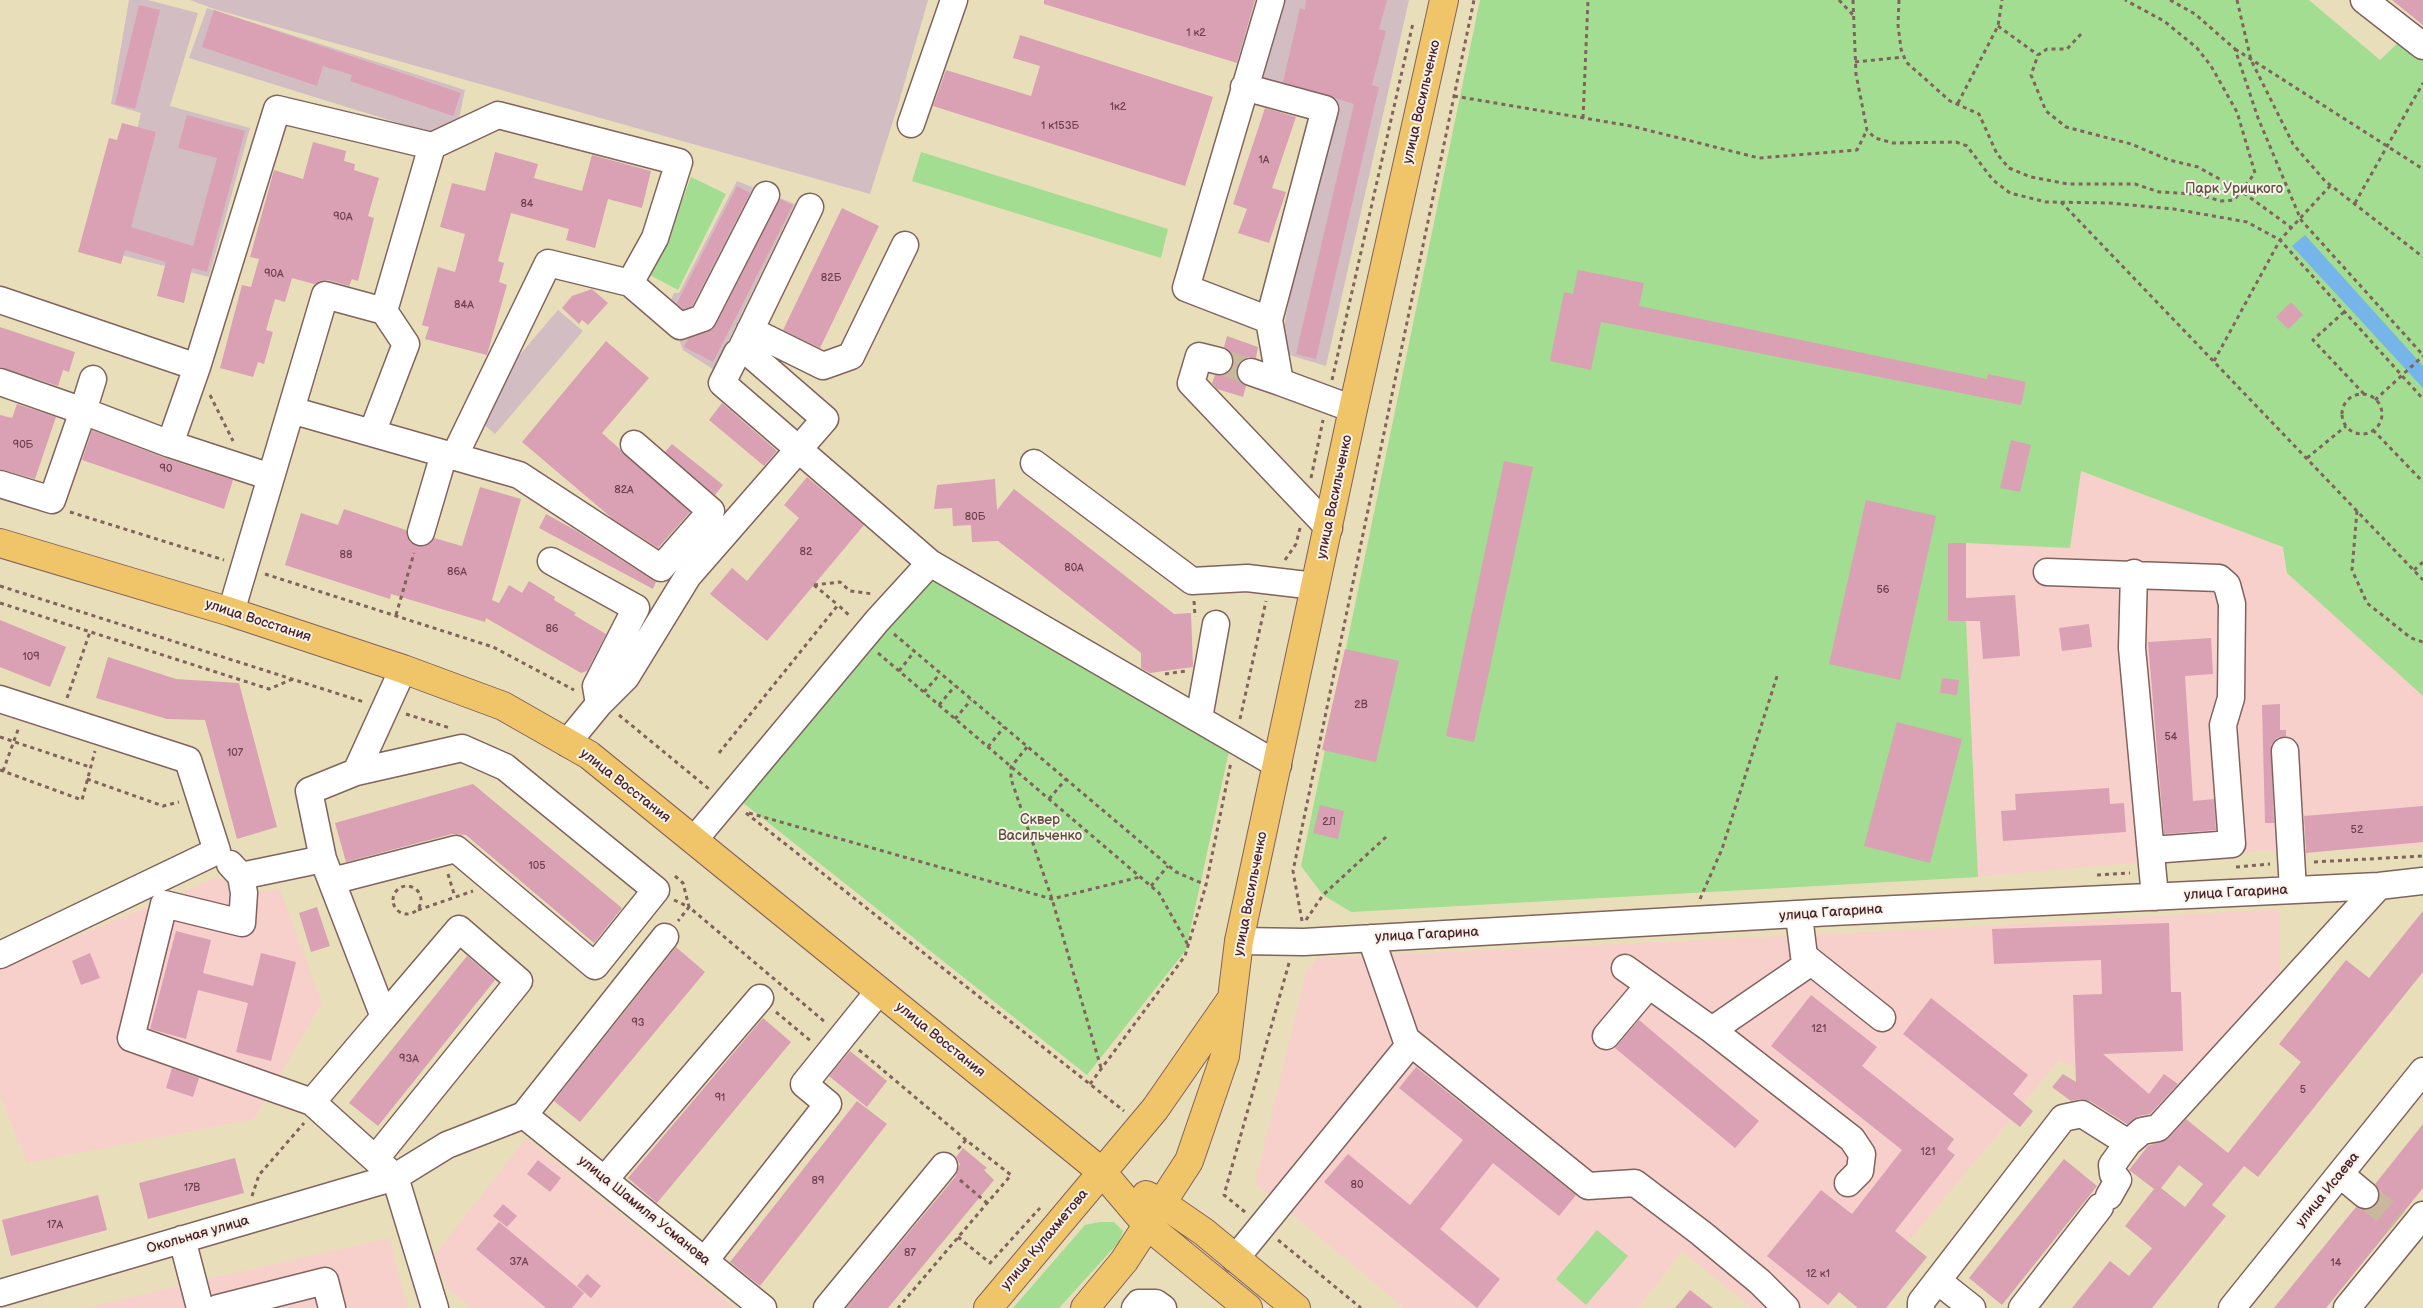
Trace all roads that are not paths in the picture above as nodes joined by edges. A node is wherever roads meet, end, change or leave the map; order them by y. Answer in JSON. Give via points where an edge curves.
{"nodes":[{"id":1,"x":954,"y":0,"type":"edge"},
{"id":2,"x":1271,"y":0,"type":"edge"},
{"id":3,"x":1444,"y":0,"type":"edge"},
{"id":4,"x":2364,"y":0,"type":"edge"},
{"id":5,"x":2423,"y":46,"type":"edge"},
{"id":6,"x":1244,"y":87,"type":"junction"},
{"id":7,"x":911,"y":124,"type":"dead end"},
{"id":8,"x":432,"y":146,"type":"junction"},
{"id":9,"x":766,"y":195,"type":"dead end"},
{"id":10,"x":810,"y":207,"type":"dead end"},
{"id":11,"x":905,"y":245,"type":"dead end"},
{"id":12,"x":630,"y":283,"type":"junction"},
{"id":13,"x":0,"y":300,"type":"edge"},
{"id":14,"x":384,"y":311,"type":"junction"},
{"id":15,"x":1269,"y":320,"type":"junction"},
{"id":16,"x":750,"y":330,"type":"junction"},
{"id":17,"x":737,"y":353,"type":"dead end"},
{"id":18,"x":1219,"y":361,"type":"tunnel mouth"},
{"id":19,"x":197,"y":368,"type":"junction"},
{"id":20,"x":1251,"y":372,"type":"tunnel mouth"},
{"id":21,"x":93,"y":379,"type":"dead end"},
{"id":22,"x":0,"y":382,"type":"edge"},
{"id":23,"x":1280,"y":382,"type":"junction"},
{"id":24,"x":1353,"y":409,"type":"junction"},
{"id":25,"x":291,"y":410,"type":"junction"},
{"id":26,"x":83,"y":412,"type":"junction"},
{"id":27,"x":372,"y":433,"type":"junction"},
{"id":28,"x":170,"y":444,"type":"junction"},
{"id":29,"x":634,"y":444,"type":"dead end"},
{"id":30,"x":800,"y":448,"type":"junction"},
{"id":31,"x":449,"y":455,"type":"junction"},
{"id":32,"x":1034,"y":463,"type":"dead end"},
{"id":33,"x":271,"y":477,"type":"junction"},
{"id":34,"x":0,"y":484,"type":"edge"},
{"id":35,"x":1329,"y":528,"type":"junction"},
{"id":36,"x":420,"y":532,"type":"road end"},
{"id":37,"x":0,"y":543,"type":"edge"},
{"id":38,"x":551,"y":560,"type":"dead end"},
{"id":39,"x":930,"y":562,"type":"junction"},
{"id":40,"x":2047,"y":572,"type":"dead end"},
{"id":41,"x":2134,"y":573,"type":"junction"},
{"id":42,"x":1316,"y":586,"type":"junction"},
{"id":43,"x":231,"y":612,"type":"junction"},
{"id":44,"x":1205,"y":622,"type":"road end"},
{"id":45,"x":403,"y":669,"type":"junction"},
{"id":46,"x":0,"y":699,"type":"edge"},
{"id":47,"x":599,"y":704,"type":"junction"},
{"id":48,"x":1199,"y":718,"type":"junction"},
{"id":49,"x":567,"y":743,"type":"junction"},
{"id":50,"x":2285,"y":751,"type":"dead end"},
{"id":51,"x":1278,"y":765,"type":"junction"},
{"id":52,"x":356,"y":772,"type":"junction"},
{"id":53,"x":694,"y":840,"type":"junction"},
{"id":54,"x":2152,"y":850,"type":"junction"},
{"id":55,"x":217,"y":851,"type":"junction"},
{"id":56,"x":328,"y":870,"type":"junction"},
{"id":57,"x":241,"y":876,"type":"junction"},
{"id":58,"x":2423,"y":881,"type":"edge"},
{"id":59,"x":2378,"y":886,"type":"junction"},
{"id":60,"x":2293,"y":890,"type":"junction"},
{"id":61,"x":2155,"y":897,"type":"junction"},
{"id":62,"x":1799,"y":916,"type":"junction"},
{"id":63,"x":665,"y":937,"type":"dead end"},
{"id":64,"x":1371,"y":938,"type":"junction"},
{"id":65,"x":1239,"y":941,"type":"junction"},
{"id":66,"x":0,"y":955,"type":"edge"},
{"id":67,"x":1811,"y":962,"type":"junction"},
{"id":68,"x":1625,"y":968,"type":"dead end"},
{"id":69,"x":1649,"y":985,"type":"junction"},
{"id":70,"x":879,"y":991,"type":"junction"},
{"id":71,"x":1233,"y":996,"type":"junction"},
{"id":72,"x":760,"y":998,"type":"road end"},
{"id":73,"x":384,"y":1017,"type":"junction"},
{"id":74,"x":1882,"y":1018,"type":"dead end"},
{"id":75,"x":1712,"y":1030,"type":"junction"},
{"id":76,"x":1606,"y":1036,"type":"dead end"},
{"id":77,"x":1411,"y":1043,"type":"junction"},
{"id":78,"x":2420,"y":1082,"type":"edge"},
{"id":79,"x":312,"y":1102,"type":"junction"},
{"id":80,"x":524,"y":1115,"type":"junction"},
{"id":81,"x":2128,"y":1143,"type":"junction"},
{"id":82,"x":376,"y":1158,"type":"junction"},
{"id":83,"x":944,"y":1166,"type":"dead end"},
{"id":84,"x":1102,"y":1172,"type":"junction"},
{"id":85,"x":2341,"y":1175,"type":"junction"},
{"id":86,"x":395,"y":1177,"type":"junction"},
{"id":87,"x":605,"y":1179,"type":"junction"},
{"id":88,"x":1848,"y":1183,"type":"dead end"},
{"id":89,"x":2365,"y":1195,"type":"tunnel mouth"},
{"id":90,"x":1162,"y":1203,"type":"junction"},
{"id":91,"x":2410,"y":1222,"type":"edge"},
{"id":92,"x":1148,"y":1226,"type":"junction"},
{"id":93,"x":182,"y":1239,"type":"junction"},
{"id":94,"x":706,"y":1259,"type":"junction"},
{"id":95,"x":1235,"y":1259,"type":"junction"},
{"id":96,"x":1938,"y":1281,"type":"junction"},
{"id":97,"x":0,"y":1293,"type":"edge"},
{"id":98,"x":200,"y":1308,"type":"edge"},
{"id":99,"x":218,"y":1308,"type":"edge"},
{"id":100,"x":332,"y":1308,"type":"edge"},
{"id":101,"x":436,"y":1308,"type":"edge"},
{"id":102,"x":764,"y":1308,"type":"edge"},
{"id":103,"x":827,"y":1308,"type":"edge"},
{"id":104,"x":988,"y":1308,"type":"edge"},
{"id":105,"x":1085,"y":1308,"type":"edge"},
{"id":106,"x":1135,"y":1308,"type":"edge"},
{"id":107,"x":1163,"y":1308,"type":"edge"},
{"id":108,"x":1248,"y":1308,"type":"edge"},
{"id":109,"x":1296,"y":1308,"type":"edge"},
{"id":110,"x":1786,"y":1308,"type":"edge"},
{"id":111,"x":1921,"y":1308,"type":"edge"},
{"id":112,"x":1972,"y":1308,"type":"edge"},
{"id":113,"x":2022,"y":1308,"type":"edge"},
{"id":114,"x":2232,"y":1308,"type":"edge"},
{"id":115,"x":2347,"y":1308,"type":"edge"}],
"edges":[{"from":1,"to":7,"type":"street"},
{"from":2,"to":6,"type":"street"},
{"from":3,"to":24,"type":"main road","name":"улица Васильченко"},
{"from":4,"to":5,"type":"street"},
{"from":6,"to":15,"type":"street","via":[[1186,288]]},
{"from":6,"to":15,"type":"street","via":[[1325,109]]},
{"from":8,"to":12,"type":"street","via":[[498,115],[679,162],[655,238]]},
{"from":8,"to":14,"type":"street"},
{"from":8,"to":19,"type":"street","via":[[277,109]]},
{"from":9,"to":12,"type":"street","via":[[703,318],[680,326]]},
{"from":10,"to":16,"type":"street"},
{"from":11,"to":16,"type":"street","via":[[851,356],[823,366]]},
{"from":12,"to":31,"type":"street","via":[[548,263]]},
{"from":13,"to":19,"type":"street"},
{"from":14,"to":25,"type":"street","via":[[325,295]]},
{"from":14,"to":27,"type":"street","via":[[406,344]]},
{"from":15,"to":23,"type":"street"},
{"from":16,"to":30,"type":"street","via":[[742,347],[825,419]]},
{"from":17,"to":30,"type":"street","via":[[722,383]]},
{"from":18,"to":35,"type":"street","via":[[1199,356],[1191,383]]},
{"from":19,"to":28,"type":"street"},
{"from":20,"to":23,"type":"street"},
{"from":21,"to":26,"type":"street"},
{"from":22,"to":26,"type":"street"},
{"from":23,"to":24,"type":"street"},
{"from":24,"to":35,"type":"main road","name":"улица Васильченко"},
{"from":25,"to":27,"type":"street"},
{"from":25,"to":33,"type":"street"},
{"from":26,"to":28,"type":"street"},
{"from":26,"to":34,"type":"street","via":[[52,500]]},
{"from":27,"to":31,"type":"street"},
{"from":28,"to":33,"type":"street"},
{"from":29,"to":31,"type":"street","via":[[711,511],[661,568],[519,475]]},
{"from":30,"to":39,"type":"street"},
{"from":30,"to":47,"type":"street","via":[[688,576],[626,677]]},
{"from":31,"to":36,"type":"street"},
{"from":32,"to":42,"type":"street","via":[[1192,581],[1247,578]]},
{"from":33,"to":43,"type":"street"},
{"from":35,"to":42,"type":"main road","name":"улица Васильченко"},
{"from":37,"to":43,"type":"main road","name":"улица Восстания"},
{"from":38,"to":47,"type":"street","via":[[636,608],[596,686]]},
{"from":39,"to":48,"type":"street"},
{"from":39,"to":53,"type":"street","via":[[884,626]]},
{"from":40,"to":41,"type":"street"},
{"from":41,"to":54,"type":"street","via":[[2132,648]]},
{"from":41,"to":54,"type":"street","via":[[2219,578],[2228,585],[2232,604],[2232,698],[2223,726],[2232,844]]},
{"from":42,"to":51,"type":"main road","name":"улица Васильченко"},
{"from":43,"to":45,"type":"main road","name":"улица Восстания"},
{"from":44,"to":48,"type":"street"},
{"from":45,"to":49,"type":"main road","name":"улица Восстания","via":[[503,706]]},
{"from":45,"to":52,"type":"street"},
{"from":46,"to":55,"type":"street","via":[[188,760]]},
{"from":47,"to":49,"type":"street"},
{"from":48,"to":51,"type":"street"},
{"from":49,"to":53,"type":"main road","name":"улица Восстания","via":[[589,755]]},
{"from":50,"to":60,"type":"street"},
{"from":51,"to":65,"type":"main road","name":"улица Васильченко"},
{"from":52,"to":56,"type":"street","via":[[309,791]]},
{"from":52,"to":56,"type":"street","via":[[462,748],[505,767],[656,890],[595,966],[456,849]]},
{"from":53,"to":70,"type":"main road","name":"улица Восстания"},
{"from":54,"to":61,"type":"street"},
{"from":55,"to":57,"type":"street"},
{"from":55,"to":66,"type":"street"},
{"from":56,"to":57,"type":"street"},
{"from":56,"to":73,"type":"street"},
{"from":57,"to":79,"type":"street","via":[[244,893],[242,923],[164,904],[131,1038]]},
{"from":58,"to":59,"type":"street","name":"улица Гагарина"},
{"from":59,"to":60,"type":"street","name":"улица Гагарина"},
{"from":59,"to":81,"type":"street","via":[[2158,1128],[2142,1130]]},
{"from":60,"to":61,"type":"street","name":"улица Гагарина"},
{"from":61,"to":62,"type":"street","name":"улица Гагарина"},
{"from":62,"to":64,"type":"street","name":"улица Гагарина"},
{"from":62,"to":67,"type":"street","via":[[1804,956]]},
{"from":63,"to":80,"type":"street"},
{"from":64,"to":65,"type":"street","name":"улица Гагарина"},
{"from":64,"to":77,"type":"street","via":[[1406,1039]]},
{"from":65,"to":71,"type":"main road","name":"улица Васильченко"},
{"from":67,"to":74,"type":"street"},
{"from":67,"to":75,"type":"street"},
{"from":68,"to":69,"type":"street"},
{"from":69,"to":75,"type":"street"},
{"from":69,"to":76,"type":"street"},
{"from":70,"to":84,"type":"main road","name":"улица Восстания"},
{"from":70,"to":94,"type":"street","via":[[804,1084],[828,1104]]},
{"from":71,"to":84,"type":"main road","name":"улица Васильченко","via":[[1155,1109]]},
{"from":71,"to":90,"type":"main road","name":"улица Васильченко","via":[[1225,1056],[1189,1161]]},
{"from":72,"to":87,"type":"street"},
{"from":73,"to":79,"type":"street"},
{"from":73,"to":82,"type":"street","via":[[459,930],[519,981]]},
{"from":75,"to":88,"type":"street","via":[[1852,1138],[1862,1154],[1860,1170]]},
{"from":77,"to":95,"type":"street"},
{"from":77,"to":110,"type":"street","via":[[1588,1186],[1635,1183],[1701,1233]]},
{"from":78,"to":85,"type":"street","name":"улица Исаева"},
{"from":79,"to":82,"type":"street"},
{"from":80,"to":86,"type":"street","name":"Окольная улица","via":[[447,1145]]},
{"from":80,"to":87,"type":"street","name":"улица Шамиля Усманова"},
{"from":81,"to":96,"type":"street","via":[[2082,1114],[2063,1118]]},
{"from":81,"to":113,"type":"street","via":[[2112,1165],[2118,1180]]},
{"from":82,"to":86,"type":"street"},
{"from":83,"to":103,"type":"street"},
{"from":84,"to":90,"type":"main road","name":"улица Восстания"},
{"from":84,"to":92,"type":"main road","name":"улица Восстания"},
{"from":84,"to":104,"type":"main road","name":"улица Кулахметова"},
{"from":85,"to":89,"type":"street"},
{"from":85,"to":114,"type":"street","name":"улица Исаева"},
{"from":86,"to":93,"type":"street","name":"Окольная улица"},
{"from":86,"to":101,"type":"street"},
{"from":87,"to":94,"type":"street","name":"улица Шамиля Усманова"},
{"from":90,"to":92,"type":"main road"},
{"from":90,"to":95,"type":"main road","name":"улица Восстания","via":[[1204,1232]]},
{"from":91,"to":115,"type":"street"},
{"from":92,"to":105,"type":"main road"},
{"from":92,"to":108,"type":"main road","name":"улица Восстания"},
{"from":93,"to":97,"type":"street","name":"Окольная улица"},
{"from":93,"to":98,"type":"street"},
{"from":94,"to":102,"type":"street","name":"улица Шамиля Усманова"},
{"from":95,"to":109,"type":"main road","name":"улица Восстания"},
{"from":96,"to":111,"type":"street","via":[[1921,1302]]},
{"from":96,"to":112,"type":"street"},
{"from":99,"to":100,"type":"street","via":[[325,1281]]},
{"from":106,"to":107,"type":"street","via":[[1139,1303],[1156,1303]]}]}
